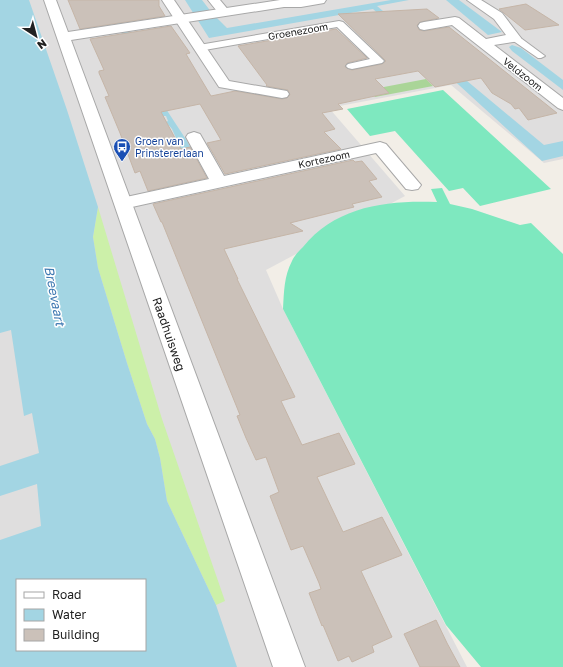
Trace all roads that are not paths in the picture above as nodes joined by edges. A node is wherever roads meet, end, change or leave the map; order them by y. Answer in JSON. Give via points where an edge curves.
{"nodes":[{"id":1,"x":50,"y":0,"type":"edge"},
{"id":2,"x":168,"y":0,"type":"edge"},
{"id":3,"x":214,"y":0,"type":"edge"},
{"id":4,"x":320,"y":0,"type":"edge"},
{"id":5,"x":473,"y":0,"type":"edge"},
{"id":6,"x":494,"y":0,"type":"edge"},
{"id":7,"x":224,"y":12,"type":"junction"},
{"id":8,"x":498,"y":16,"type":"junction"},
{"id":9,"x":180,"y":19,"type":"junction"},
{"id":10,"x":424,"y":26,"type":"dead end"},
{"id":11,"x":62,"y":37,"type":"junction"},
{"id":12,"x":515,"y":38,"type":"junction"},
{"id":13,"x":484,"y":43,"type":"junction"},
{"id":14,"x":200,"y":48,"type":"junction"},
{"id":15,"x":541,"y":56,"type":"dead end"},
{"id":16,"x":352,"y":66,"type":"dead end"},
{"id":17,"x":282,"y":94,"type":"dead end"},
{"id":18,"x":563,"y":105,"type":"edge"},
{"id":19,"x":194,"y":137,"type":"dead end"},
{"id":20,"x":219,"y":182,"type":"junction"},
{"id":21,"x":412,"y":185,"type":"dead end"},
{"id":22,"x":123,"y":203,"type":"junction"},
{"id":23,"x":290,"y":667,"type":"edge"}],
"edges":[{"from":1,"to":11,"type":"street","name":"Raadhuisweg"},
{"from":2,"to":9,"type":"street"},
{"from":3,"to":7,"type":"street"},
{"from":4,"to":7,"type":"street"},
{"from":5,"to":8,"type":"street"},
{"from":6,"to":8,"type":"street"},
{"from":7,"to":9,"type":"street"},
{"from":8,"to":12,"type":"street"},
{"from":9,"to":11,"type":"street"},
{"from":9,"to":14,"type":"street"},
{"from":10,"to":13,"type":"street","name":"Veldzoom","via":[[455,21]]},
{"from":11,"to":22,"type":"street","name":"Raadhuisweg"},
{"from":12,"to":13,"type":"street","name":"Veldzoom"},
{"from":12,"to":15,"type":"lane"},
{"from":13,"to":18,"type":"street","name":"Veldzoom"},
{"from":14,"to":16,"type":"street","name":"Groenezoom","via":[[339,24],[378,61]]},
{"from":14,"to":17,"type":"street","via":[[224,84]]},
{"from":19,"to":20,"type":"street"},
{"from":20,"to":21,"type":"street","name":"Kortezoom","via":[[380,147]]},
{"from":20,"to":22,"type":"street","name":"Kortezoom"},
{"from":22,"to":23,"type":"street","name":"Raadhuisweg"}]}
